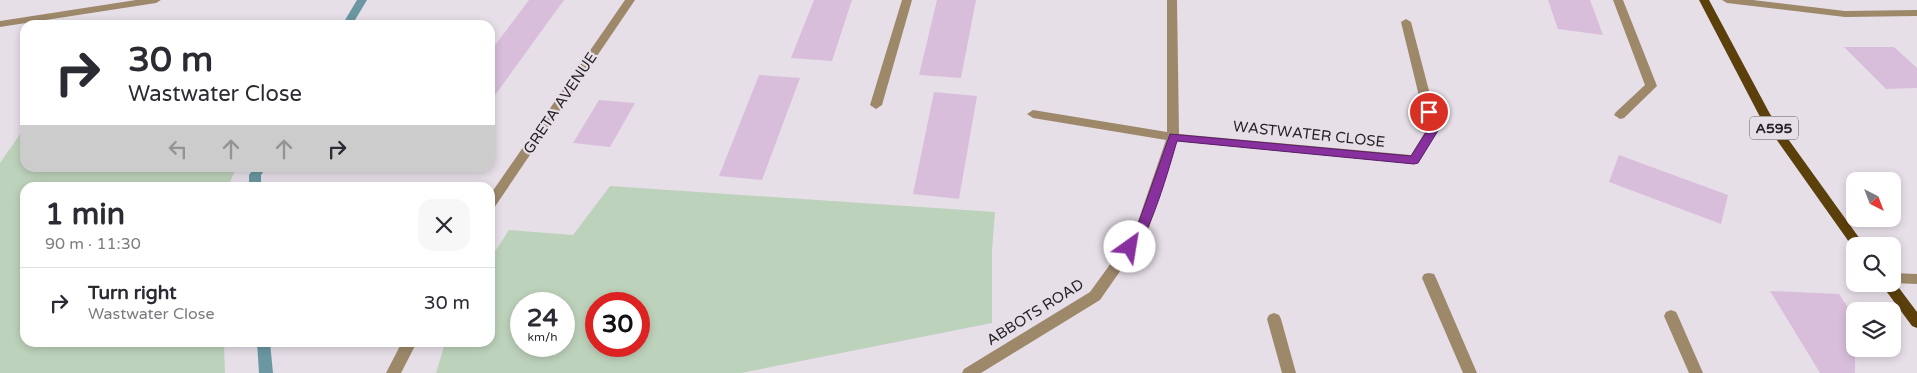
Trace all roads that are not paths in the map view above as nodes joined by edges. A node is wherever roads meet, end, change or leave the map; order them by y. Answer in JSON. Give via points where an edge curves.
{"nodes":[{"id":1,"x":156,"y":0,"type":"edge"},
{"id":2,"x":630,"y":0,"type":"edge"},
{"id":3,"x":906,"y":0,"type":"edge"},
{"id":4,"x":1172,"y":0,"type":"edge"},
{"id":5,"x":1618,"y":0,"type":"edge"},
{"id":6,"x":1704,"y":0,"type":"edge"},
{"id":7,"x":1727,"y":0,"type":"edge"},
{"id":8,"x":1917,"y":13,"type":"edge"},
{"id":9,"x":26,"y":20,"type":"edge"},
{"id":10,"x":20,"y":21,"type":"edge"},
{"id":11,"x":1406,"y":22,"type":"dead end"},
{"id":12,"x":0,"y":24,"type":"edge"},
{"id":13,"x":876,"y":105,"type":"dead end"},
{"id":14,"x":1033,"y":114,"type":"dead end"},
{"id":15,"x":1620,"y":115,"type":"dead end"},
{"id":16,"x":1173,"y":137,"type":"junction"},
{"id":17,"x":495,"y":198,"type":"edge"},
{"id":18,"x":1853,"y":237,"type":"edge"},
{"id":19,"x":1429,"y":278,"type":"dead end"},
{"id":20,"x":1901,"y":278,"type":"edge"},
{"id":21,"x":1917,"y":279,"type":"edge"},
{"id":22,"x":1894,"y":292,"type":"edge"},
{"id":23,"x":1671,"y":316,"type":"dead end"},
{"id":24,"x":1274,"y":319,"type":"dead end"},
{"id":25,"x":1917,"y":322,"type":"edge"},
{"id":26,"x":407,"y":347,"type":"edge"},
{"id":27,"x":394,"y":373,"type":"edge"},
{"id":28,"x":969,"y":373,"type":"edge"},
{"id":29,"x":1289,"y":373,"type":"edge"},
{"id":30,"x":1470,"y":373,"type":"edge"},
{"id":31,"x":1696,"y":373,"type":"edge"}],
"edges":[{"from":1,"to":9,"type":"street"},
{"from":2,"to":17,"type":"street","name":"GRETA AVENUE"},
{"from":3,"to":13,"type":"street"},
{"from":4,"to":16,"type":"street","name":"ABBOTS ROAD"},
{"from":5,"to":15,"type":"street","via":[[1651,86]]},
{"from":6,"to":18,"type":"main road","number":"A595","via":[[1765,114]]},
{"from":7,"to":8,"type":"street","via":[[1845,14]]},
{"from":10,"to":12,"type":"street"},
{"from":11,"to":16,"type":"street","name":"WASTWATER CLOSE","via":[[1433,129],[1414,160]]},
{"from":14,"to":16,"type":"street"},
{"from":16,"to":28,"type":"street","name":"ABBOTS ROAD","via":[[1141,231],[1095,296]]},
{"from":19,"to":30,"type":"street"},
{"from":20,"to":21,"type":"street"},
{"from":22,"to":25,"type":"main road"},
{"from":23,"to":31,"type":"street"},
{"from":24,"to":29,"type":"street"},
{"from":26,"to":27,"type":"street"}]}
